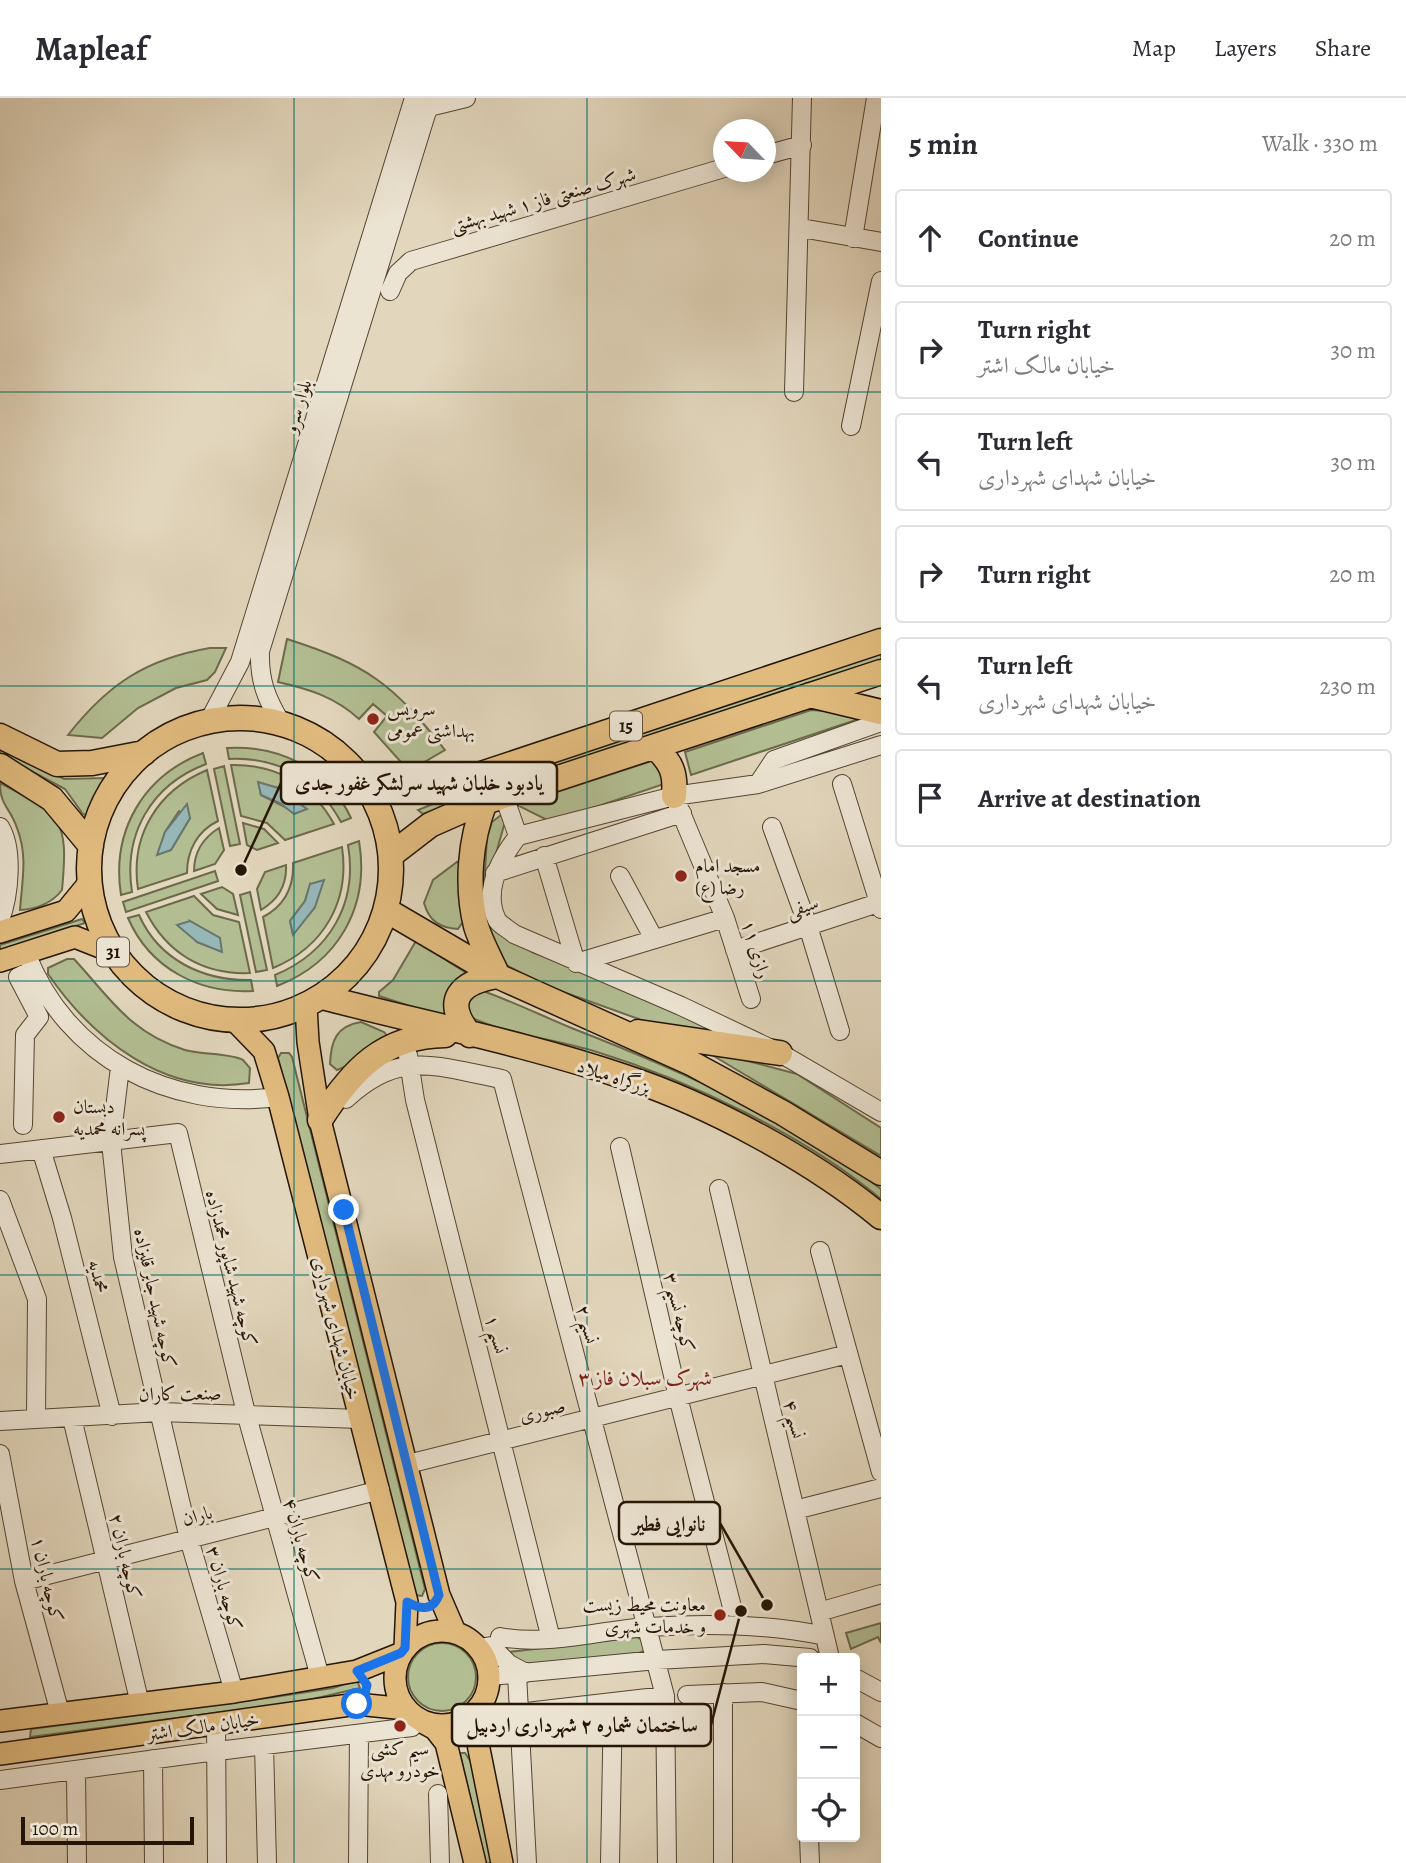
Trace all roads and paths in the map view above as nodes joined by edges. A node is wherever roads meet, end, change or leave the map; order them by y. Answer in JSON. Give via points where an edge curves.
{"nodes":[{"id":1,"x":466,"y":98,"type":"edge"},
{"id":2,"x":802,"y":98,"type":"edge"},
{"id":3,"x":876,"y":98,"type":"edge"},
{"id":4,"x":425,"y":101,"type":"edge"},
{"id":5,"x":802,"y":145,"type":"junction"},
{"id":6,"x":776,"y":152,"type":"edge"},
{"id":7,"x":713,"y":171,"type":"edge"},
{"id":8,"x":801,"y":228,"type":"junction"},
{"id":9,"x":853,"y":238,"type":"junction"},
{"id":10,"x":881,"y":242,"type":"edge"},
{"id":11,"x":881,"y":281,"type":"edge"},
{"id":12,"x":390,"y":291,"type":"dead end"},
{"id":13,"x":794,"y":392,"type":"dead end"},
{"id":14,"x":852,"y":426,"type":"dead end"},
{"id":15,"x":881,"y":641,"type":"edge"},
{"id":16,"x":881,"y":672,"type":"edge"},
{"id":17,"x":810,"y":695,"type":"junction"},
{"id":18,"x":881,"y":712,"type":"edge"},
{"id":19,"x":209,"y":721,"type":"junction"},
{"id":20,"x":881,"y":722,"type":"edge"},
{"id":21,"x":281,"y":723,"type":"junction"},
{"id":22,"x":0,"y":736,"type":"edge"},
{"id":23,"x":881,"y":745,"type":"edge"},
{"id":24,"x":655,"y":747,"type":"junction"},
{"id":25,"x":144,"y":753,"type":"junction"},
{"id":26,"x":0,"y":766,"type":"edge"},
{"id":27,"x":758,"y":784,"type":"junction"},
{"id":28,"x":842,"y":784,"type":"dead end"},
{"id":29,"x":368,"y":787,"type":"junction"},
{"id":30,"x":495,"y":799,"type":"junction"},
{"id":31,"x":678,"y":804,"type":"junction"},
{"id":32,"x":772,"y":827,"type":"dead end"},
{"id":33,"x":2,"y":833,"type":"edge"},
{"id":34,"x":517,"y":835,"type":"junction"},
{"id":35,"x":91,"y":846,"type":"junction"},
{"id":36,"x":391,"y":855,"type":"junction"},
{"id":37,"x":544,"y":856,"type":"junction"},
{"id":38,"x":3,"y":863,"type":"edge"},
{"id":39,"x":495,"y":873,"type":"junction"},
{"id":40,"x":620,"y":876,"type":"dead end"},
{"id":41,"x":89,"y":883,"type":"junction"},
{"id":42,"x":880,"y":905,"type":"edge"},
{"id":43,"x":386,"y":910,"type":"junction"},
{"id":44,"x":725,"y":918,"type":"junction"},
{"id":45,"x":0,"y":920,"type":"edge"},
{"id":46,"x":808,"y":926,"type":"junction"},
{"id":47,"x":0,"y":932,"type":"edge"},
{"id":48,"x":654,"y":939,"type":"junction"},
{"id":49,"x":735,"y":950,"type":"junction"},
{"id":50,"x":113,"y":951,"type":"junction"},
{"id":51,"x":0,"y":961,"type":"edge"},
{"id":52,"x":29,"y":962,"type":"junction"},
{"id":53,"x":576,"y":963,"type":"junction"},
{"id":54,"x":498,"y":976,"type":"junction"},
{"id":55,"x":751,"y":999,"type":"dead end"},
{"id":56,"x":314,"y":1001,"type":"junction"},
{"id":57,"x":235,"y":1021,"type":"junction"},
{"id":58,"x":605,"y":1027,"type":"junction"},
{"id":59,"x":840,"y":1031,"type":"dead end"},
{"id":60,"x":470,"y":1035,"type":"junction"},
{"id":61,"x":410,"y":1040,"type":"junction"},
{"id":62,"x":780,"y":1053,"type":"junction"},
{"id":63,"x":407,"y":1065,"type":"junction"},
{"id":64,"x":120,"y":1067,"type":"junction"},
{"id":65,"x":278,"y":1097,"type":"junction"},
{"id":66,"x":344,"y":1100,"type":"dead end"},
{"id":67,"x":881,"y":1112,"type":"edge"},
{"id":68,"x":320,"y":1120,"type":"junction"},
{"id":69,"x":23,"y":1125,"type":"dead end"},
{"id":70,"x":111,"y":1142,"type":"junction"},
{"id":71,"x":620,"y":1147,"type":"dead end"},
{"id":72,"x":41,"y":1149,"type":"junction"},
{"id":73,"x":0,"y":1154,"type":"edge"},
{"id":74,"x":881,"y":1173,"type":"edge"},
{"id":75,"x":719,"y":1189,"type":"dead end"},
{"id":76,"x":0,"y":1200,"type":"edge"},
{"id":77,"x":881,"y":1217,"type":"edge"},
{"id":78,"x":820,"y":1251,"type":"dead end"},
{"id":79,"x":848,"y":1354,"type":"junction"},
{"id":80,"x":763,"y":1376,"type":"junction"},
{"id":81,"x":678,"y":1397,"type":"junction"},
{"id":82,"x":160,"y":1412,"type":"junction"},
{"id":83,"x":246,"y":1413,"type":"junction"},
{"id":84,"x":112,"y":1416,"type":"junction"},
{"id":85,"x":36,"y":1418,"type":"junction"},
{"id":86,"x":72,"y":1418,"type":"junction"},
{"id":87,"x":360,"y":1419,"type":"junction"},
{"id":88,"x":591,"y":1419,"type":"junction"},
{"id":89,"x":0,"y":1421,"type":"edge"},
{"id":90,"x":503,"y":1441,"type":"junction"},
{"id":91,"x":0,"y":1454,"type":"edge"},
{"id":92,"x":408,"y":1464,"type":"junction"},
{"id":93,"x":881,"y":1472,"type":"edge"},
{"id":94,"x":881,"y":1488,"type":"edge"},
{"id":95,"x":380,"y":1490,"type":"junction"},
{"id":96,"x":795,"y":1510,"type":"junction"},
{"id":97,"x":273,"y":1517,"type":"junction"},
{"id":98,"x":189,"y":1539,"type":"junction"},
{"id":99,"x":105,"y":1561,"type":"junction"},
{"id":100,"x":24,"y":1581,"type":"junction"},
{"id":101,"x":881,"y":1594,"type":"edge"},
{"id":102,"x":439,"y":1595,"type":"junction"},
{"id":103,"x":407,"y":1602,"type":"junction"},
{"id":104,"x":819,"y":1612,"type":"junction"},
{"id":105,"x":733,"y":1613,"type":"junction"},
{"id":106,"x":648,"y":1627,"type":"junction"},
{"id":107,"x":455,"y":1632,"type":"junction"},
{"id":108,"x":825,"y":1636,"type":"junction"},
{"id":109,"x":500,"y":1637,"type":"dead end"},
{"id":110,"x":551,"y":1639,"type":"junction"},
{"id":111,"x":480,"y":1648,"type":"junction"},
{"id":112,"x":403,"y":1650,"type":"junction"},
{"id":113,"x":829,"y":1653,"type":"edge"},
{"id":114,"x":742,"y":1655,"type":"junction"},
{"id":115,"x":797,"y":1658,"type":"edge"},
{"id":116,"x":657,"y":1660,"type":"junction"},
{"id":117,"x":357,"y":1671,"type":"junction"},
{"id":118,"x":521,"y":1674,"type":"junction"},
{"id":119,"x":490,"y":1676,"type":"junction"},
{"id":120,"x":320,"y":1677,"type":"junction"},
{"id":121,"x":860,"y":1681,"type":"edge"},
{"id":122,"x":234,"y":1692,"type":"junction"},
{"id":123,"x":881,"y":1692,"type":"edge"},
{"id":124,"x":723,"y":1693,"type":"junction"},
{"id":125,"x":687,"y":1695,"type":"dead end"},
{"id":126,"x":665,"y":1696,"type":"junction"},
{"id":127,"x":797,"y":1700,"type":"edge"},
{"id":128,"x":613,"y":1702,"type":"junction"},
{"id":129,"x":360,"y":1703,"type":"junction"},
{"id":130,"x":141,"y":1704,"type":"junction"},
{"id":131,"x":479,"y":1707,"type":"junction"},
{"id":132,"x":60,"y":1713,"type":"junction"},
{"id":133,"x":518,"y":1713,"type":"junction"},
{"id":134,"x":412,"y":1719,"type":"junction"},
{"id":135,"x":6,"y":1720,"type":"edge"},
{"id":136,"x":216,"y":1724,"type":"junction"},
{"id":137,"x":860,"y":1726,"type":"edge"},
{"id":138,"x":359,"y":1734,"type":"junction"},
{"id":139,"x":881,"y":1738,"type":"edge"},
{"id":140,"x":478,"y":1744,"type":"junction"},
{"id":141,"x":264,"y":1745,"type":"junction"},
{"id":142,"x":221,"y":1750,"type":"junction"},
{"id":143,"x":8,"y":1753,"type":"edge"},
{"id":144,"x":449,"y":1755,"type":"junction"},
{"id":145,"x":153,"y":1759,"type":"junction"},
{"id":146,"x":76,"y":1770,"type":"junction"},
{"id":147,"x":0,"y":1780,"type":"edge"},
{"id":148,"x":438,"y":1794,"type":"dead end"},
{"id":149,"x":809,"y":1842,"type":"edge"},
{"id":150,"x":77,"y":1863,"type":"edge"},
{"id":151,"x":154,"y":1863,"type":"edge"},
{"id":152,"x":217,"y":1863,"type":"edge"},
{"id":153,"x":267,"y":1863,"type":"edge"},
{"id":154,"x":358,"y":1863,"type":"edge"},
{"id":155,"x":440,"y":1863,"type":"edge"},
{"id":156,"x":475,"y":1863,"type":"edge"},
{"id":157,"x":502,"y":1863,"type":"edge"},
{"id":158,"x":527,"y":1863,"type":"edge"},
{"id":159,"x":610,"y":1863,"type":"edge"},
{"id":160,"x":667,"y":1863,"type":"edge"},
{"id":161,"x":723,"y":1863,"type":"edge"},
{"id":162,"x":810,"y":1863,"type":"edge"}],
"edges":[{"from":1,"to":4,"type":"street"},
{"from":2,"to":5,"type":"street"},
{"from":3,"to":9,"type":"street"},
{"from":4,"to":19,"type":"street","name":"بلوار سرو","via":[[240,662]]},
{"from":4,"to":21,"type":"street","name":"بلوار سرو","via":[[260,650],[259,675],[265,696]]},
{"from":5,"to":6,"type":"street"},
{"from":5,"to":8,"type":"street"},
{"from":7,"to":12,"type":"street","name":"شهرک صنعتی فاز ۱ شهید بهشتی","via":[[411,261],[398,273]]},
{"from":8,"to":9,"type":"street"},
{"from":8,"to":13,"type":"street"},
{"from":9,"to":10,"type":"street"},
{"from":11,"to":14,"type":"street"},
{"from":15,"to":29,"type":"highway","number":"15","via":[[463,780],[419,790]]},
{"from":16,"to":17,"type":"highway","number":"15"},
{"from":17,"to":18,"type":"highway"},
{"from":17,"to":24,"type":"highway","number":"15"},
{"from":19,"to":21,"type":"highway","number":"31","via":[[245,717]]},
{"from":19,"to":25,"type":"highway","number":"31","via":[[174,733]]},
{"from":20,"to":27,"type":"street","via":[[774,760]]},
{"from":21,"to":29,"type":"highway","number":"31","via":[[330,747]]},
{"from":22,"to":25,"type":"highway","number":"31","via":[[57,764]]},
{"from":23,"to":27,"type":"street"},
{"from":24,"to":30,"type":"highway","number":"15"},
{"from":24,"to":31,"type":"highway","via":[[668,760]]},
{"from":25,"to":35,"type":"highway","number":"31","via":[[108,795]]},
{"from":26,"to":35,"type":"highway","via":[[52,799]]},
{"from":27,"to":31,"type":"street"},
{"from":28,"to":42,"type":"street"},
{"from":29,"to":36,"type":"highway","number":"31","via":[[383,820]]},
{"from":30,"to":34,"type":"street"},
{"from":30,"to":36,"type":"highway","number":"15","via":[[430,825]]},
{"from":30,"to":54,"type":"highway","via":[[471,846],[477,928]]},
{"from":31,"to":34,"type":"street"},
{"from":31,"to":37,"type":"street"},
{"from":31,"to":44,"type":"street","name":"رازی ۱۱"},
{"from":32,"to":46,"type":"street"},
{"from":33,"to":38,"type":"street"},
{"from":34,"to":39,"type":"street"},
{"from":35,"to":41,"type":"highway","number":"31"},
{"from":36,"to":43,"type":"highway","number":"31"},
{"from":37,"to":39,"type":"street"},
{"from":37,"to":53,"type":"street"},
{"from":38,"to":45,"type":"street","via":[[7,889]]},
{"from":39,"to":53,"type":"street","via":[[493,900],[498,920],[514,934]]},
{"from":40,"to":48,"type":"street"},
{"from":41,"to":47,"type":"main road","via":[[66,911]]},
{"from":41,"to":50,"type":"highway","number":"31","via":[[97,919]]},
{"from":42,"to":46,"type":"street","name":"سیفی"},
{"from":43,"to":54,"type":"highway","name":"بزرگراه میلاد"},
{"from":43,"to":56,"type":"highway","number":"31","via":[[362,959]]},
{"from":44,"to":48,"type":"street"},
{"from":44,"to":49,"type":"street","name":"رازی ۱۱"},
{"from":46,"to":49,"type":"street","name":"سیفی"},
{"from":46,"to":59,"type":"street"},
{"from":48,"to":53,"type":"street"},
{"from":49,"to":55,"type":"street","name":"رازی ۱۱"},
{"from":50,"to":52,"type":"main road","via":[[75,937]]},
{"from":50,"to":57,"type":"highway","number":"31","via":[[136,980],[165,1002],[199,1016]]},
{"from":51,"to":52,"type":"main road"},
{"from":52,"to":64,"type":"street","via":[[62,1017]]},
{"from":52,"to":69,"type":"street","via":[[18,978],[39,1017],[25,1035]]},
{"from":53,"to":62,"type":"street"},
{"from":54,"to":58,"type":"highway","name":"بزرگراه میلاد"},
{"from":54,"to":60,"type":"highway","via":[[473,982],[457,999],[456,1012]]},
{"from":56,"to":57,"type":"highway","number":"31","via":[[271,1018]]},
{"from":56,"to":60,"type":"highway","name":"بزرگراه میلاد"},
{"from":56,"to":68,"type":"main road","name":"خیابان شهدای شهرداری"},
{"from":57,"to":65,"type":"main road","name":"خیابان شهدای شهرداری","via":[[264,1051]]},
{"from":58,"to":62,"type":"highway"},
{"from":58,"to":74,"type":"highway","name":"بزرگراه میلاد","via":[[691,1063]]},
{"from":60,"to":61,"type":"highway"},
{"from":60,"to":77,"type":"highway","name":"بزرگراه میلاد","via":[[625,1077],[699,1107],[801,1161]]},
{"from":61,"to":63,"type":"street","name":"نسیم ۱"},
{"from":61,"to":68,"type":"highway","via":[[387,1047],[365,1063]]},
{"from":62,"to":67,"type":"street"},
{"from":63,"to":66,"type":"street","via":[[381,1073]]},
{"from":63,"to":88,"type":"street","name":"نسیم ۲","via":[[502,1079]]},
{"from":63,"to":90,"type":"street","name":"نسیم ۱"},
{"from":64,"to":65,"type":"street","via":[[151,1083],[205,1098]]},
{"from":64,"to":70,"type":"street","name":"کوچه شهید جابر قلیزاده"},
{"from":65,"to":87,"type":"main road","name":"خیابان شهدای شهرداری"},
{"from":68,"to":92,"type":"main road","name":"خیابان شهدای شهرداری"},
{"from":70,"to":72,"type":"street"},
{"from":70,"to":82,"type":"street","name":"کوچه شهید جابر قلیزاده","via":[[123,1257]]},
{"from":70,"to":83,"type":"street","name":"کوچه شهید شاپور محمدزاده","via":[[178,1133]]},
{"from":71,"to":81,"type":"street","name":"کوچه نسیم ۳"},
{"from":72,"to":73,"type":"street"},
{"from":72,"to":84,"type":"street","name":"محمدیه"},
{"from":75,"to":80,"type":"street","name":"نسیم ۴"},
{"from":76,"to":85,"type":"street","via":[[37,1299]]},
{"from":78,"to":79,"type":"street"},
{"from":79,"to":80,"type":"street","name":"صبوری"},
{"from":79,"to":93,"type":"street"},
{"from":80,"to":81,"type":"street","name":"صبوری"},
{"from":80,"to":96,"type":"street","name":"نسیم ۴"},
{"from":81,"to":88,"type":"street","name":"صبوری"},
{"from":81,"to":105,"type":"street","name":"کوچه نسیم ۳"},
{"from":82,"to":83,"type":"street","name":"صنعت کاران"},
{"from":82,"to":84,"type":"street","name":"صنعت کاران"},
{"from":82,"to":98,"type":"street","name":"کوچه باران ۳"},
{"from":83,"to":87,"type":"street","name":"صنعت کاران"},
{"from":83,"to":97,"type":"street","name":"کوچه باران ۴"},
{"from":84,"to":86,"type":"street","name":"صنعت کاران"},
{"from":85,"to":86,"type":"street","name":"صنعت کاران"},
{"from":85,"to":89,"type":"street","name":"صنعت کاران"},
{"from":86,"to":99,"type":"street","name":"کوچه باران ۲"},
{"from":87,"to":95,"type":"main road","name":"خیابان شهدای شهرداری"},
{"from":88,"to":90,"type":"street","name":"صبوری"},
{"from":88,"to":106,"type":"street","name":"نسیم ۲"},
{"from":90,"to":92,"type":"street","name":"صبوری"},
{"from":90,"to":110,"type":"street","name":"نسیم ۱"},
{"from":91,"to":100,"type":"street","name":"کوچه باران ۱"},
{"from":92,"to":102,"type":"main road","name":"خیابان شهدای شهرداری"},
{"from":94,"to":96,"type":"street"},
{"from":95,"to":97,"type":"street","name":"باران"},
{"from":95,"to":103,"type":"main road","name":"خیابان شهدای شهرداری"},
{"from":96,"to":104,"type":"street","name":"نسیم ۴"},
{"from":97,"to":98,"type":"street","name":"باران"},
{"from":97,"to":120,"type":"street","name":"کوچه باران ۴"},
{"from":98,"to":99,"type":"street","name":"باران"},
{"from":98,"to":122,"type":"street","name":"کوچه باران ۳"},
{"from":99,"to":100,"type":"street","name":"باران"},
{"from":99,"to":130,"type":"street","name":"کوچه باران ۲"},
{"from":100,"to":132,"type":"street","name":"کوچه باران ۱"},
{"from":101,"to":104,"type":"street"},
{"from":102,"to":103,"type":"main road","via":[[428,1608]]},
{"from":102,"to":107,"type":"main road","name":"خیابان شهدای شهرداری"},
{"from":103,"to":112,"type":"main road","name":"خیابان شهدای شهرداری"},
{"from":104,"to":108,"type":"street","name":"نسیم ۴"},
{"from":105,"to":106,"type":"street"},
{"from":105,"to":108,"type":"street"},
{"from":105,"to":114,"type":"street","name":"کوچه نسیم ۳"},
{"from":106,"to":110,"type":"street"},
{"from":106,"to":116,"type":"street","name":"نسیم ۲"},
{"from":107,"to":111,"type":"main road"},
{"from":107,"to":112,"type":"main road","via":[[426,1632]]},
{"from":108,"to":113,"type":"street","name":"نسیم ۴"},
{"from":109,"to":110,"type":"street","via":[[526,1642]]},
{"from":111,"to":118,"type":"street","via":[[491,1646]]},
{"from":111,"to":119,"type":"main road"},
{"from":112,"to":117,"type":"main road","name":"خیابان مالک اشتر"},
{"from":112,"to":134,"type":"main road","via":[[394,1679],[397,1695]]},
{"from":114,"to":115,"type":"street"},
{"from":114,"to":116,"type":"street"},
{"from":116,"to":118,"type":"street"},
{"from":116,"to":126,"type":"street","name":"نسیم ۲"},
{"from":117,"to":120,"type":"main road","name":"خیابان مالک اشتر"},
{"from":117,"to":129,"type":"main road","via":[[367,1685]]},
{"from":118,"to":119,"type":"street"},
{"from":118,"to":133,"type":"street"},
{"from":119,"to":131,"type":"main road"},
{"from":120,"to":122,"type":"main road","name":"خیابان مالک اشتر"},
{"from":121,"to":123,"type":"street"},
{"from":122,"to":130,"type":"main road","name":"خیابان مالک اشتر"},
{"from":124,"to":125,"type":"street"},
{"from":124,"to":127,"type":"street","via":[[762,1692]]},
{"from":124,"to":161,"type":"street"},
{"from":126,"to":128,"type":"street"},
{"from":126,"to":160,"type":"street","name":"نسیم ۲"},
{"from":128,"to":133,"type":"street"},
{"from":128,"to":159,"type":"street"},
{"from":129,"to":134,"type":"main road","name":"خیابان مالک اشتر"},
{"from":129,"to":136,"type":"main road","name":"خیابان مالک اشتر"},
{"from":130,"to":132,"type":"main road","name":"خیابان مالک اشتر"},
{"from":131,"to":134,"type":"main road","via":[[451,1725]]},
{"from":131,"to":140,"type":"main road"},
{"from":132,"to":135,"type":"main road","name":"خیابان مالک اشتر"},
{"from":133,"to":158,"type":"street"},
{"from":134,"to":138,"type":"street"},
{"from":134,"to":144,"type":"main road","via":[[440,1734]]},
{"from":135,"to":143,"type":"main road"},
{"from":136,"to":142,"type":"street"},
{"from":136,"to":143,"type":"main road","name":"خیابان مالک اشتر"},
{"from":137,"to":139,"type":"street"},
{"from":138,"to":141,"type":"street"},
{"from":138,"to":154,"type":"street"},
{"from":140,"to":144,"type":"main road","via":[[460,1740]]},
{"from":140,"to":157,"type":"main road"},
{"from":141,"to":142,"type":"street"},
{"from":141,"to":153,"type":"street"},
{"from":142,"to":145,"type":"street"},
{"from":142,"to":152,"type":"street"},
{"from":144,"to":156,"type":"main road"},
{"from":145,"to":146,"type":"street"},
{"from":145,"to":151,"type":"street"},
{"from":146,"to":147,"type":"street"},
{"from":146,"to":150,"type":"street"},
{"from":148,"to":155,"type":"street"},
{"from":149,"to":162,"type":"street"}]}
